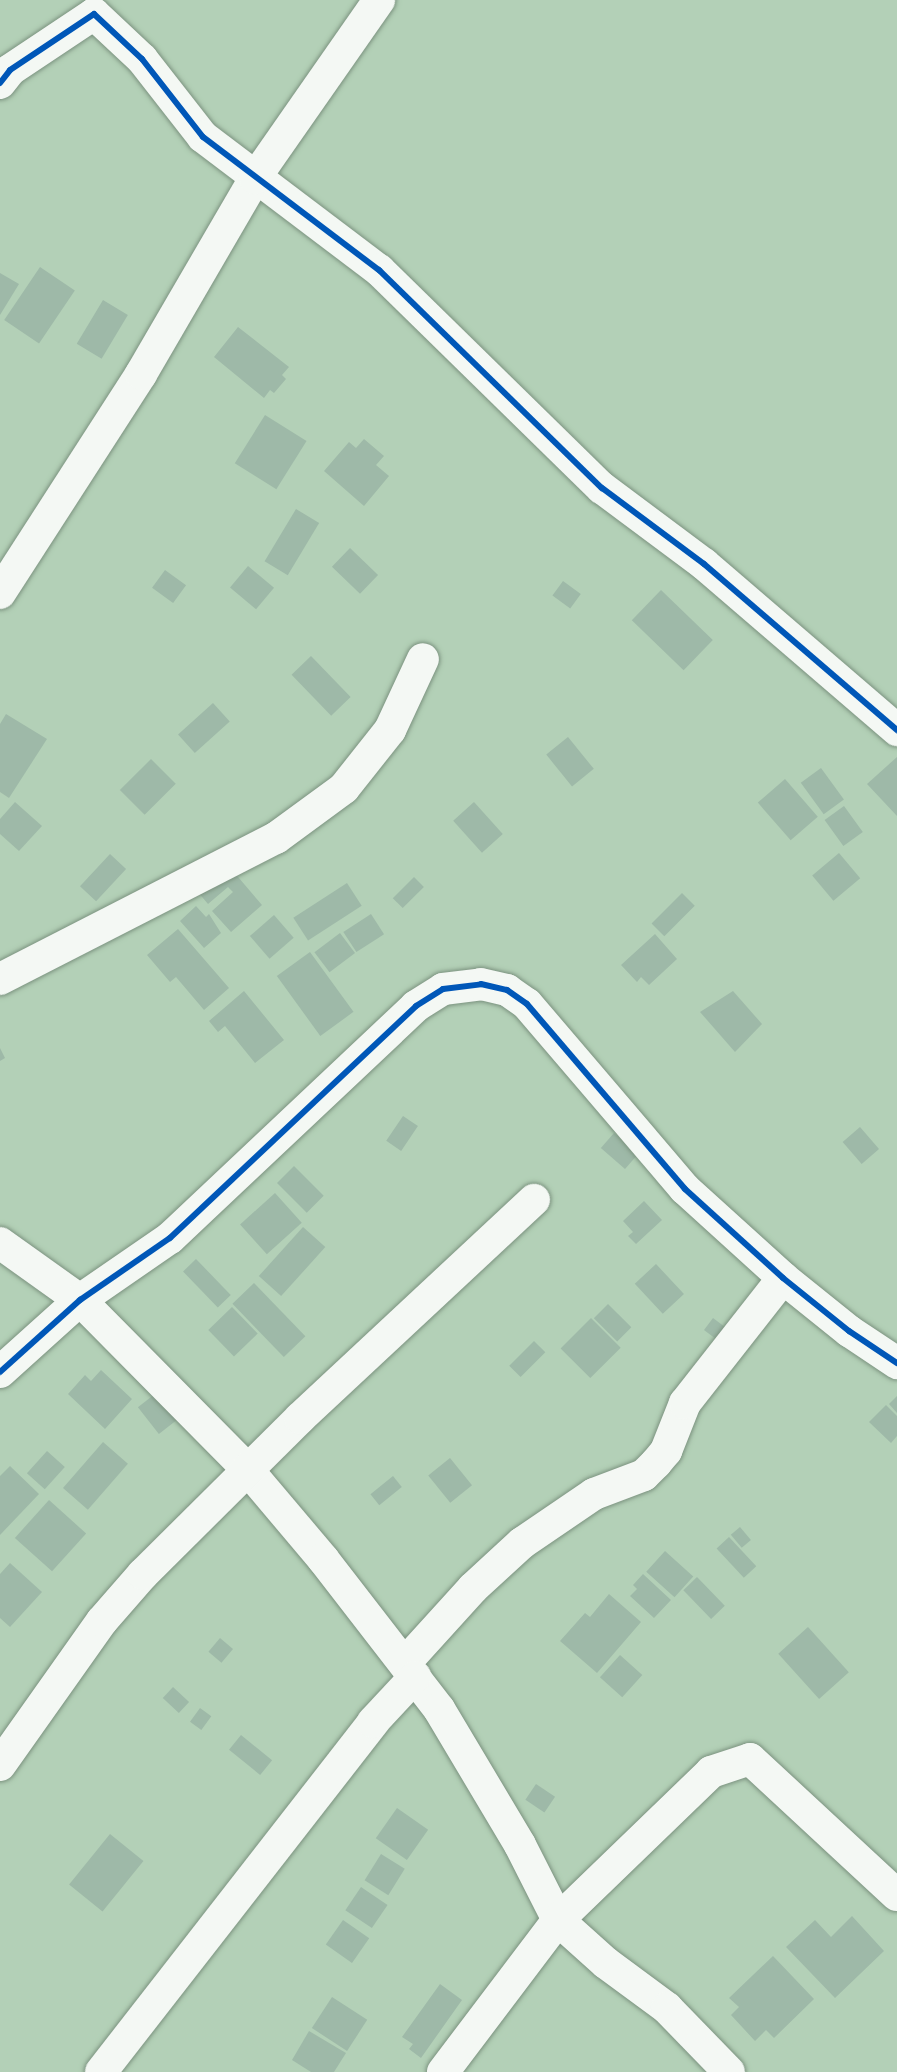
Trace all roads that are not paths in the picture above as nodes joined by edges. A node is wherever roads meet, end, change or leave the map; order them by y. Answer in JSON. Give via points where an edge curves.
{"nodes":[{"id":1,"x":379,"y":0,"type":"edge"},
{"id":2,"x":0,"y":83,"type":"edge"},
{"id":3,"x":255,"y":178,"type":"junction"},
{"id":4,"x":0,"y":592,"type":"edge"},
{"id":5,"x":423,"y":659,"type":"dead end"},
{"id":6,"x":897,"y":730,"type":"edge"},
{"id":7,"x":0,"y":979,"type":"edge"},
{"id":8,"x":534,"y":1200,"type":"dead end"},
{"id":9,"x":0,"y":1243,"type":"edge"},
{"id":10,"x":783,"y":1278,"type":"junction"},
{"id":11,"x":80,"y":1300,"type":"junction"},
{"id":12,"x":897,"y":1363,"type":"edge"},
{"id":13,"x":0,"y":1372,"type":"edge"},
{"id":14,"x":247,"y":1469,"type":"junction"},
{"id":15,"x":410,"y":1670,"type":"junction"},
{"id":16,"x":0,"y":1765,"type":"edge"},
{"id":17,"x":897,"y":1895,"type":"edge"},
{"id":18,"x":558,"y":1920,"type":"junction"},
{"id":19,"x":101,"y":2072,"type":"edge"},
{"id":20,"x":443,"y":2072,"type":"edge"},
{"id":21,"x":729,"y":2072,"type":"edge"}],
"edges":[{"from":1,"to":3,"type":"street"},
{"from":2,"to":3,"type":"street","via":[[10,70],[94,14],[142,59],[203,136]]},
{"from":3,"to":4,"type":"street","via":[[129,392]]},
{"from":3,"to":6,"type":"street","via":[[379,270],[602,488],[704,564]]},
{"from":5,"to":7,"type":"street","via":[[390,730],[344,788],[276,838]]},
{"from":8,"to":14,"type":"street"},
{"from":9,"to":11,"type":"street"},
{"from":10,"to":11,"type":"street","via":[[685,1190],[527,1004],[507,990],[481,984],[443,989],[416,1006],[170,1238]]},
{"from":10,"to":12,"type":"street","via":[[849,1331]]},
{"from":10,"to":15,"type":"street","via":[[685,1403],[666,1451],[656,1463],[644,1475],[594,1494],[522,1543],[473,1588]]},
{"from":11,"to":13,"type":"street"},
{"from":11,"to":14,"type":"street"},
{"from":14,"to":15,"type":"street"},
{"from":14,"to":16,"type":"street","via":[[102,1621]]},
{"from":15,"to":18,"type":"street","via":[[439,1709]]},
{"from":15,"to":19,"type":"street"},
{"from":17,"to":18,"type":"street","via":[[750,1760],[711,1772]]},
{"from":18,"to":20,"type":"street"},
{"from":18,"to":21,"type":"street","via":[[606,1963],[667,2008]]}]}
